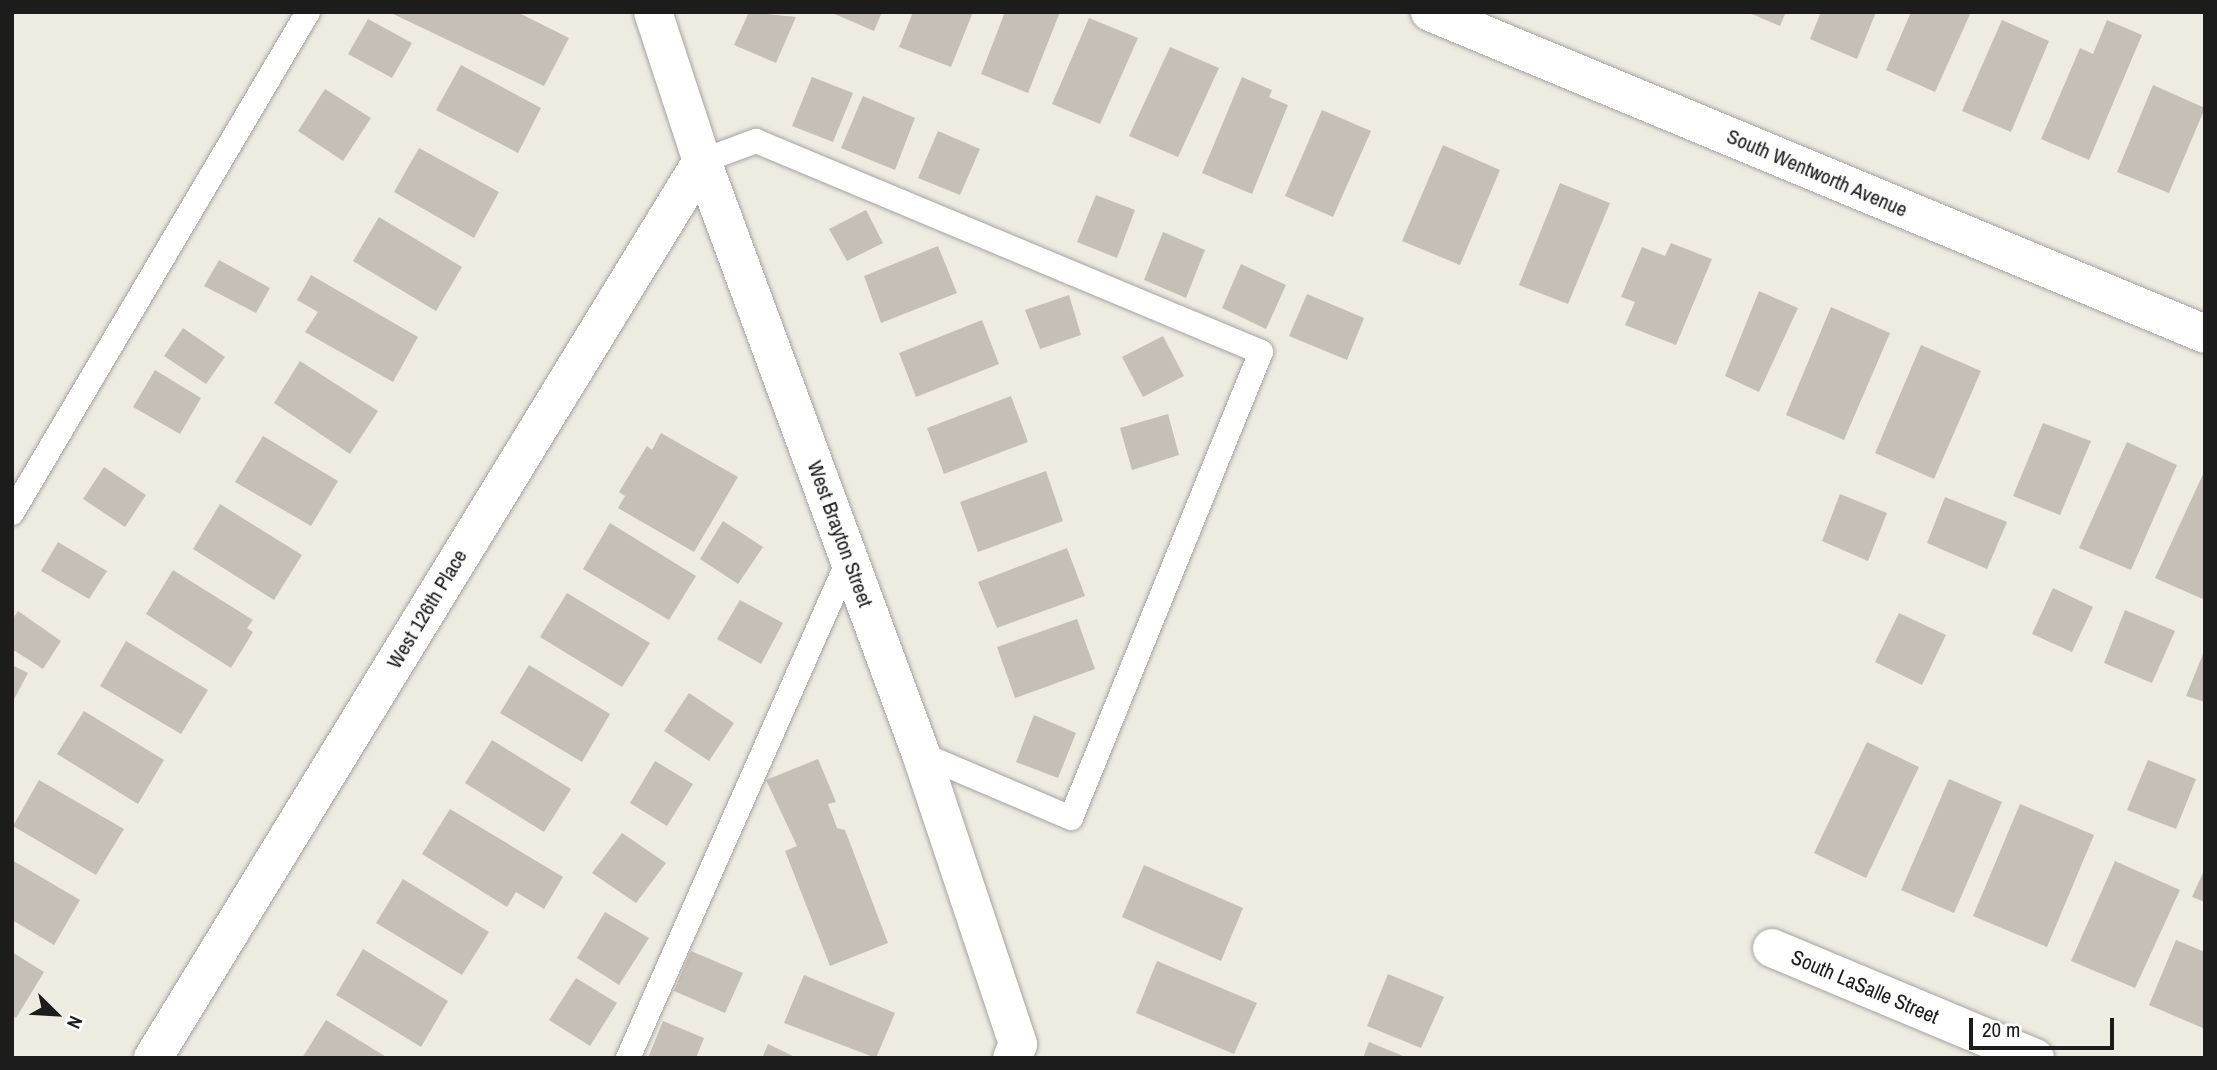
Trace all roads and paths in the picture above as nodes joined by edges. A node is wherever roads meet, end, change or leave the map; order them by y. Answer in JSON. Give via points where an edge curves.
{"nodes":[{"id":1,"x":308,"y":12,"type":"edge"},
{"id":2,"x":653,"y":12,"type":"edge"},
{"id":3,"x":1430,"y":12,"type":"edge"},
{"id":4,"x":702,"y":161,"type":"junction"},
{"id":5,"x":2205,"y":334,"type":"edge"},
{"id":6,"x":12,"y":513,"type":"edge"},
{"id":7,"x":849,"y":559,"type":"junction"},
{"id":8,"x":921,"y":754,"type":"junction"},
{"id":9,"x":1772,"y":948,"type":"dead end"},
{"id":10,"x":153,"y":1058,"type":"edge"},
{"id":11,"x":628,"y":1058,"type":"edge"},
{"id":12,"x":1012,"y":1058,"type":"edge"},
{"id":13,"x":2035,"y":1058,"type":"edge"}],
"edges":[{"from":1,"to":6,"type":"lane"},
{"from":2,"to":4,"type":"street","name":"West Brayton Street"},
{"from":3,"to":5,"type":"street","name":"South Wentworth Avenue"},
{"from":4,"to":7,"type":"street","name":"West Brayton Street"},
{"from":4,"to":8,"type":"lane","via":[[756,141],[1261,352],[1071,818]]},
{"from":4,"to":10,"type":"street","name":"West 126th Place"},
{"from":7,"to":8,"type":"street","name":"West Brayton Street"},
{"from":7,"to":11,"type":"lane"},
{"from":8,"to":12,"type":"street","name":"West Brayton Street","via":[[1018,1044]]},
{"from":9,"to":13,"type":"street","name":"South LaSalle Street"}]}
